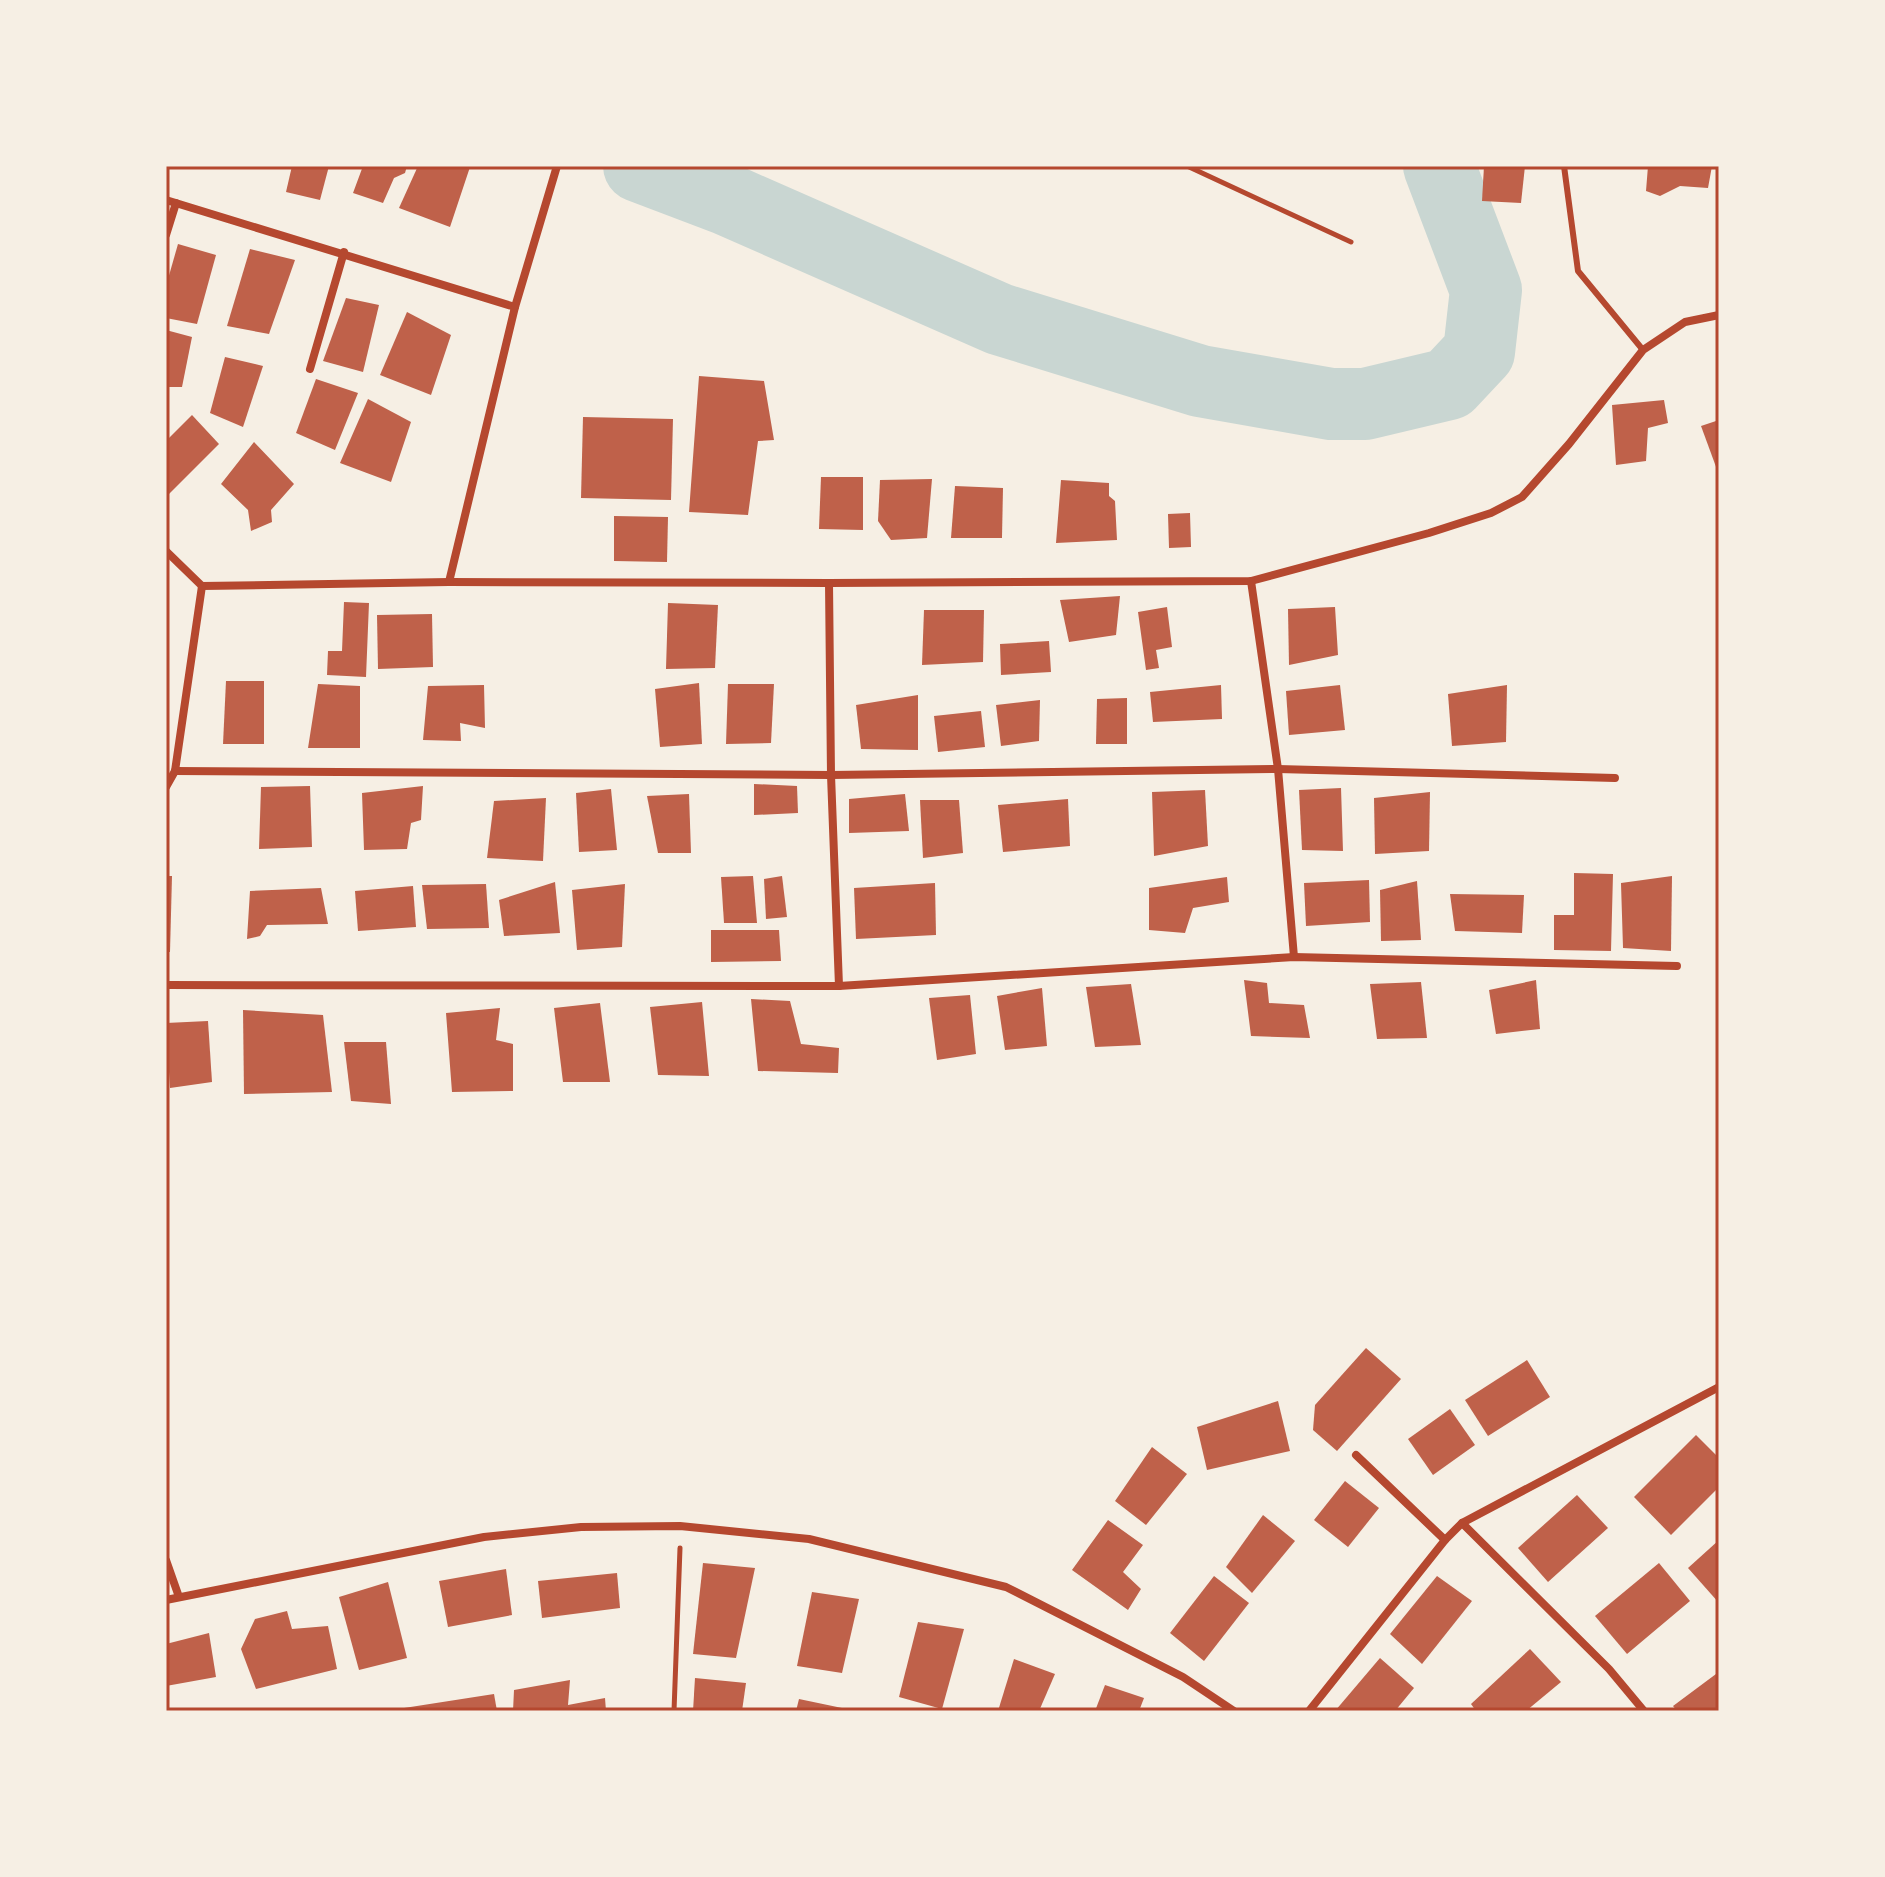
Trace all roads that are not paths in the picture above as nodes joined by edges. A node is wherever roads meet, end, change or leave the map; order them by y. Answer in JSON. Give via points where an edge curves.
{"nodes":[{"id":1,"x":557,"y":166,"type":"edge"},
{"id":2,"x":1564,"y":166,"type":"edge"},
{"id":3,"x":166,"y":200,"type":"edge"},
{"id":4,"x":176,"y":203,"type":"junction"},
{"id":5,"x":166,"y":235,"type":"edge"},
{"id":6,"x":344,"y":252,"type":"junction"},
{"id":7,"x":515,"y":307,"type":"junction"},
{"id":8,"x":1719,"y":315,"type":"edge"},
{"id":9,"x":1643,"y":350,"type":"junction"},
{"id":10,"x":310,"y":369,"type":"dead end"},
{"id":11,"x":166,"y":551,"type":"edge"},
{"id":12,"x":1251,"y":581,"type":"junction"},
{"id":13,"x":449,"y":582,"type":"junction"},
{"id":14,"x":829,"y":583,"type":"junction"},
{"id":15,"x":202,"y":586,"type":"junction"},
{"id":16,"x":1278,"y":769,"type":"junction"},
{"id":17,"x":175,"y":771,"type":"junction"},
{"id":18,"x":831,"y":775,"type":"junction"},
{"id":19,"x":1615,"y":778,"type":"dead end"},
{"id":20,"x":166,"y":787,"type":"edge"},
{"id":21,"x":1294,"y":957,"type":"junction"},
{"id":22,"x":1677,"y":966,"type":"dead end"},
{"id":23,"x":166,"y":985,"type":"edge"},
{"id":24,"x":839,"y":986,"type":"junction"},
{"id":25,"x":1719,"y":1387,"type":"edge"},
{"id":26,"x":1356,"y":1455,"type":"dead end"},
{"id":27,"x":1462,"y":1523,"type":"junction"},
{"id":28,"x":1445,"y":1540,"type":"junction"},
{"id":29,"x":166,"y":1560,"type":"edge"},
{"id":30,"x":179,"y":1597,"type":"junction"},
{"id":31,"x":166,"y":1600,"type":"edge"},
{"id":32,"x":1234,"y":1711,"type":"edge"},
{"id":33,"x":1309,"y":1711,"type":"edge"},
{"id":34,"x":1644,"y":1711,"type":"edge"}],
"edges":[{"from":1,"to":7,"type":"street"},
{"from":2,"to":9,"type":"lane","via":[[1578,271]]},
{"from":3,"to":4,"type":"street"},
{"from":4,"to":5,"type":"street"},
{"from":4,"to":6,"type":"street"},
{"from":6,"to":7,"type":"street"},
{"from":6,"to":10,"type":"street"},
{"from":7,"to":13,"type":"street"},
{"from":8,"to":9,"type":"street","via":[[1685,322]]},
{"from":9,"to":12,"type":"street","via":[[1522,497],[1429,533]]},
{"from":11,"to":15,"type":"street"},
{"from":12,"to":14,"type":"street"},
{"from":12,"to":16,"type":"street"},
{"from":13,"to":14,"type":"street"},
{"from":13,"to":15,"type":"street"},
{"from":14,"to":18,"type":"street"},
{"from":15,"to":17,"type":"street"},
{"from":16,"to":18,"type":"street"},
{"from":16,"to":19,"type":"street"},
{"from":16,"to":21,"type":"street"},
{"from":17,"to":18,"type":"street"},
{"from":17,"to":20,"type":"street"},
{"from":18,"to":24,"type":"street"},
{"from":21,"to":22,"type":"street"},
{"from":21,"to":24,"type":"street"},
{"from":23,"to":24,"type":"street"},
{"from":25,"to":27,"type":"street"},
{"from":26,"to":28,"type":"street"},
{"from":27,"to":28,"type":"street"},
{"from":27,"to":34,"type":"street","via":[[1609,1669]]},
{"from":28,"to":33,"type":"street"},
{"from":29,"to":30,"type":"street"},
{"from":30,"to":31,"type":"street"},
{"from":30,"to":32,"type":"street","via":[[484,1537],[581,1527],[680,1526],[809,1539],[1006,1587],[1183,1677]]}]}
